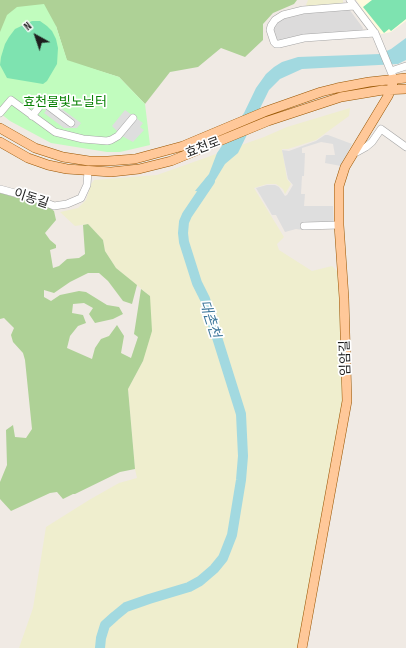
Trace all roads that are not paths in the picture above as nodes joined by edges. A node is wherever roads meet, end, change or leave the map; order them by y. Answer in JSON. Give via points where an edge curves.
{"nodes":[{"id":1,"x":352,"y":3,"type":"edge"},
{"id":2,"x":375,"y":33,"type":"junction"},
{"id":3,"x":406,"y":66,"type":"edge"},
{"id":4,"x":392,"y":73,"type":"junction"},
{"id":5,"x":406,"y":78,"type":"edge"},
{"id":6,"x":406,"y":88,"type":"edge"},
{"id":7,"x":392,"y":89,"type":"junction"},
{"id":8,"x":366,"y":93,"type":"junction"},
{"id":9,"x":378,"y":112,"type":"junction"},
{"id":10,"x":0,"y":113,"type":"edge"},
{"id":11,"x":32,"y":116,"type":"junction"},
{"id":12,"x":133,"y":118,"type":"dead end"},
{"id":13,"x":71,"y":123,"type":"dead end"},
{"id":14,"x":0,"y":128,"type":"edge"},
{"id":15,"x":0,"y":142,"type":"edge"},
{"id":16,"x":406,"y":147,"type":"edge"},
{"id":17,"x":353,"y":152,"type":"junction"},
{"id":18,"x":88,"y":171,"type":"junction"},
{"id":19,"x":0,"y":189,"type":"edge"},
{"id":20,"x":339,"y":225,"type":"junction"},
{"id":21,"x":304,"y":226,"type":"dead end"},
{"id":22,"x":302,"y":648,"type":"edge"}],
"edges":[{"from":1,"to":2,"type":"street"},
{"from":1,"to":2,"type":"street","via":[[283,15],[271,26],[274,42],[279,44],[304,38]]},
{"from":2,"to":4,"type":"street"},
{"from":3,"to":4,"type":"street"},
{"from":4,"to":5,"type":"main road"},
{"from":4,"to":7,"type":"main road","name":"임암길"},
{"from":4,"to":14,"type":"main road","name":"효천로","via":[[264,112],[183,146],[135,159],[89,161],[63,157],[35,148]]},
{"from":6,"to":7,"type":"main road","name":"효천로"},
{"from":7,"to":8,"type":"main road","name":"효천로"},
{"from":7,"to":9,"type":"main road","name":"임암길"},
{"from":8,"to":9,"type":"main road","via":[[375,97]]},
{"from":8,"to":18,"type":"main road","name":"효천로","via":[[341,97],[171,161],[139,169]]},
{"from":9,"to":17,"type":"main road","name":"임암길"},
{"from":10,"to":11,"type":"street","via":[[11,100]]},
{"from":11,"to":12,"type":"street","via":[[60,134],[107,141],[118,136]]},
{"from":11,"to":13,"type":"street","via":[[43,102]]},
{"from":15,"to":18,"type":"main road","name":"효천로","via":[[28,158],[55,166]]},
{"from":16,"to":17,"type":"street","via":[[381,129],[366,147]]},
{"from":17,"to":20,"type":"main road","name":"임암길","via":[[339,186]]},
{"from":18,"to":19,"type":"street","name":"이동길","via":[[87,185],[81,198],[67,204],[54,206]]},
{"from":20,"to":21,"type":"street"},
{"from":20,"to":22,"type":"main road","name":"임암길","via":[[347,401]]}]}
